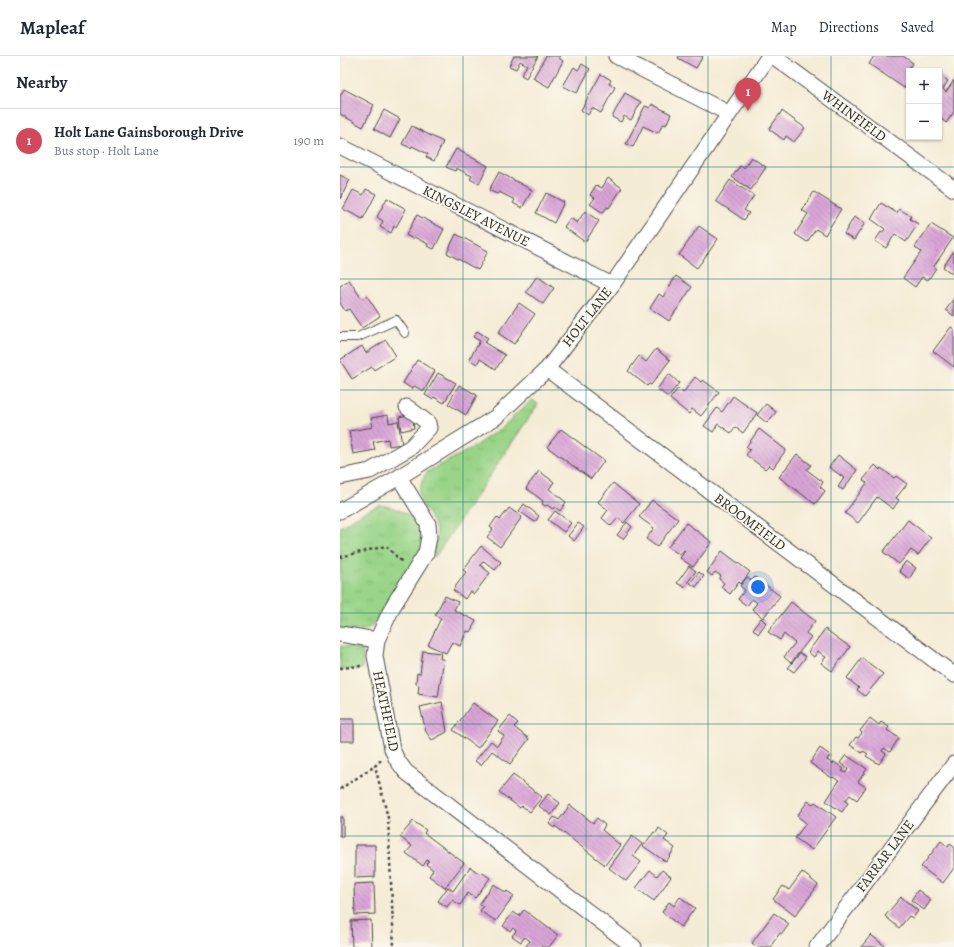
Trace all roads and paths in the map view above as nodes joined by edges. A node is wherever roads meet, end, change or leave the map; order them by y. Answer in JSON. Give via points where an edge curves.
{"nodes":[{"id":1,"x":616,"y":56,"type":"edge"},
{"id":2,"x":769,"y":56,"type":"edge"},
{"id":3,"x":773,"y":56,"type":"edge"},
{"id":4,"x":728,"y":113,"type":"junction"},
{"id":5,"x":340,"y":146,"type":"edge"},
{"id":6,"x":954,"y":189,"type":"edge"},
{"id":7,"x":612,"y":285,"type":"junction"},
{"id":8,"x":405,"y":333,"type":"dead end"},
{"id":9,"x":340,"y":337,"type":"edge"},
{"id":10,"x":547,"y":370,"type":"junction"},
{"id":11,"x":407,"y":407,"type":"dead end"},
{"id":12,"x":340,"y":477,"type":"edge"},
{"id":13,"x":400,"y":477,"type":"junction"},
{"id":14,"x":340,"y":511,"type":"edge"},
{"id":15,"x":340,"y":558,"type":"edge"},
{"id":16,"x":413,"y":574,"type":"junction"},
{"id":17,"x":340,"y":634,"type":"edge"},
{"id":18,"x":378,"y":640,"type":"junction"},
{"id":19,"x":376,"y":665,"type":"junction"},
{"id":20,"x":340,"y":668,"type":"edge"},
{"id":21,"x":954,"y":674,"type":"edge"},
{"id":22,"x":392,"y":749,"type":"junction"},
{"id":23,"x":954,"y":764,"type":"edge"},
{"id":24,"x":375,"y":766,"type":"junction"},
{"id":25,"x":340,"y":789,"type":"edge"},
{"id":26,"x":394,"y":947,"type":"edge"},
{"id":27,"x":634,"y":947,"type":"edge"},
{"id":28,"x":817,"y":947,"type":"edge"}],
"edges":[{"from":1,"to":4,"type":"street"},
{"from":2,"to":4,"type":"street","name":"HOLT LANE"},
{"from":3,"to":6,"type":"street","name":"WHINFIELD"},
{"from":4,"to":7,"type":"street","name":"HOLT LANE"},
{"from":5,"to":7,"type":"street","name":"KINGSLEY AVENUE"},
{"from":7,"to":10,"type":"street","name":"HOLT LANE"},
{"from":8,"to":9,"type":"lane","via":[[396,320],[358,337]]},
{"from":10,"to":13,"type":"street","name":"HOLT LANE","via":[[496,417]]},
{"from":10,"to":21,"type":"street","name":"BROOMFIELD"},
{"from":11,"to":12,"type":"street","via":[[428,423],[429,428],[411,448],[370,471]]},
{"from":13,"to":14,"type":"street","name":"HOLT LANE"},
{"from":13,"to":16,"type":"street","name":"HEATHFIELD","via":[[428,524],[426,553]]},
{"from":15,"to":16,"type":"path","via":[[386,546]]},
{"from":16,"to":18,"type":"street","name":"HEATHFIELD","via":[[393,606]]},
{"from":17,"to":18,"type":"street"},
{"from":18,"to":19,"type":"street","name":"HEATHFIELD"},
{"from":19,"to":20,"type":"path"},
{"from":19,"to":22,"type":"street","name":"HEATHFIELD"},
{"from":22,"to":24,"type":"path"},
{"from":22,"to":27,"type":"street","name":"HEATHFIELD","via":[[406,772]]},
{"from":23,"to":28,"type":"street","name":"FARRAR LANE"},
{"from":24,"to":25,"type":"path"},
{"from":24,"to":26,"type":"path","via":[[388,818]]}]}
